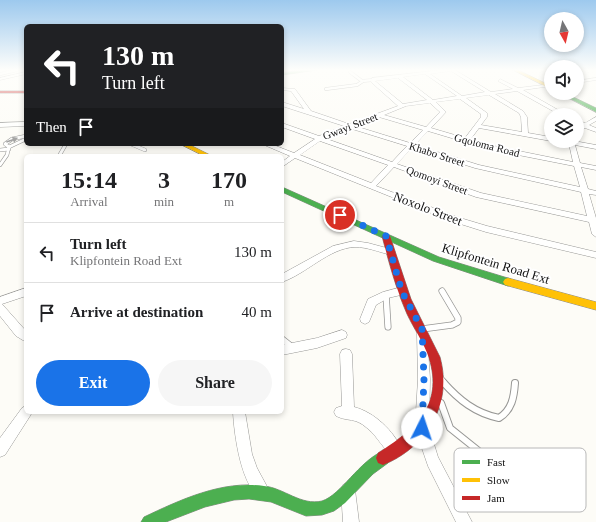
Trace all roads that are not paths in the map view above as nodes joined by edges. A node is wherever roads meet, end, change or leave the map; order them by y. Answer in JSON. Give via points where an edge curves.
{"nodes":[{"id":1,"x":296,"y":94,"type":"edge"},
{"id":2,"x":389,"y":94,"type":"edge"},
{"id":3,"x":423,"y":94,"type":"edge"},
{"id":4,"x":457,"y":94,"type":"edge"},
{"id":5,"x":480,"y":94,"type":"edge"},
{"id":6,"x":492,"y":94,"type":"edge"},
{"id":7,"x":527,"y":94,"type":"edge"},
{"id":8,"x":461,"y":97,"type":"junction"},
{"id":9,"x":575,"y":100,"type":"edge"},
{"id":10,"x":432,"y":101,"type":"junction"},
{"id":11,"x":284,"y":105,"type":"edge"},
{"id":12,"x":402,"y":106,"type":"junction"},
{"id":13,"x":552,"y":108,"type":"edge"},
{"id":14,"x":596,"y":110,"type":"edge"},
{"id":15,"x":309,"y":113,"type":"junction"},
{"id":16,"x":379,"y":115,"type":"junction"},
{"id":17,"x":596,"y":119,"type":"edge"},
{"id":18,"x":24,"y":124,"type":"edge"},
{"id":19,"x":0,"y":125,"type":"edge"},
{"id":20,"x":284,"y":126,"type":"edge"},
{"id":21,"x":348,"y":126,"type":"junction"},
{"id":22,"x":477,"y":126,"type":"junction"},
{"id":23,"x":585,"y":126,"type":"joint"},
{"id":24,"x":427,"y":129,"type":"junction"},
{"id":25,"x":596,"y":130,"type":"edge"},
{"id":26,"x":526,"y":135,"type":"junction"},
{"id":27,"x":24,"y":138,"type":"edge"},
{"id":28,"x":318,"y":138,"type":"junction"},
{"id":29,"x":544,"y":138,"type":"edge"},
{"id":30,"x":24,"y":139,"type":"edge"},
{"id":31,"x":466,"y":141,"type":"junction"},
{"id":32,"x":584,"y":145,"type":"edge"},
{"id":33,"x":136,"y":146,"type":"edge"},
{"id":34,"x":187,"y":146,"type":"edge"},
{"id":35,"x":270,"y":146,"type":"edge"},
{"id":36,"x":411,"y":146,"type":"junction"},
{"id":37,"x":596,"y":147,"type":"edge"},
{"id":38,"x":9,"y":148,"type":"junction"},
{"id":39,"x":573,"y":148,"type":"edge"},
{"id":40,"x":0,"y":150,"type":"edge"},
{"id":41,"x":145,"y":150,"type":"dead end"},
{"id":42,"x":205,"y":154,"type":"edge"},
{"id":43,"x":294,"y":156,"type":"junction"},
{"id":44,"x":284,"y":164,"type":"edge"},
{"id":45,"x":393,"y":164,"type":"junction"},
{"id":46,"x":577,"y":164,"type":"junction"},
{"id":47,"x":0,"y":165,"type":"edge"},
{"id":48,"x":596,"y":168,"type":"edge"},
{"id":49,"x":372,"y":186,"type":"junction"},
{"id":50,"x":284,"y":190,"type":"edge"},
{"id":51,"x":584,"y":190,"type":"junction"},
{"id":52,"x":596,"y":193,"type":"edge"},
{"id":53,"x":594,"y":221,"type":"edge"},
{"id":54,"x":596,"y":234,"type":"edge"},
{"id":55,"x":386,"y":236,"type":"junction"},
{"id":56,"x":391,"y":252,"type":"junction"},
{"id":57,"x":596,"y":256,"type":"edge"},
{"id":58,"x":284,"y":277,"type":"edge"},
{"id":59,"x":442,"y":291,"type":"dead end"},
{"id":60,"x":402,"y":292,"type":"junction"},
{"id":61,"x":24,"y":293,"type":"edge"},
{"id":62,"x":386,"y":295,"type":"junction"},
{"id":63,"x":0,"y":301,"type":"edge"},
{"id":64,"x":596,"y":306,"type":"edge"},
{"id":65,"x":0,"y":308,"type":"edge"},
{"id":66,"x":365,"y":319,"type":"dead end"},
{"id":67,"x":388,"y":327,"type":"dead end"},
{"id":68,"x":422,"y":329,"type":"junction"},
{"id":69,"x":24,"y":335,"type":"edge"},
{"id":70,"x":342,"y":335,"type":"dead end"},
{"id":71,"x":287,"y":349,"type":"edge"},
{"id":72,"x":346,"y":354,"type":"dead end"},
{"id":73,"x":440,"y":377,"type":"junction"},
{"id":74,"x":516,"y":383,"type":"dead end"},
{"id":75,"x":438,"y":396,"type":"junction"},
{"id":76,"x":25,"y":414,"type":"edge"},
{"id":77,"x":239,"y":414,"type":"edge"},
{"id":78,"x":422,"y":428,"type":"junction"},
{"id":79,"x":475,"y":448,"type":"edge"},
{"id":80,"x":0,"y":450,"type":"edge"},
{"id":81,"x":395,"y":450,"type":"junction"},
{"id":82,"x":348,"y":490,"type":"junction"},
{"id":83,"x":264,"y":493,"type":"junction"},
{"id":84,"x":454,"y":502,"type":"edge"},
{"id":85,"x":459,"y":512,"type":"edge"},
{"id":86,"x":149,"y":522,"type":"edge"},
{"id":87,"x":351,"y":522,"type":"edge"},
{"id":88,"x":464,"y":522,"type":"edge"}],
"edges":[{"from":1,"to":15,"type":"street"},
{"from":2,"to":12,"type":"street"},
{"from":3,"to":10,"type":"street"},
{"from":4,"to":8,"type":"street"},
{"from":5,"to":8,"type":"street","name":"Gwayi Street"},
{"from":6,"to":26,"type":"street","via":[[523,114]]},
{"from":7,"to":13,"type":"street"},
{"from":8,"to":10,"type":"street","name":"Gwayi Street"},
{"from":8,"to":22,"type":"street","via":[[484,113]]},
{"from":9,"to":14,"type":"street"},
{"from":10,"to":12,"type":"street","name":"Gwayi Street"},
{"from":10,"to":24,"type":"street","via":[[443,112]]},
{"from":11,"to":15,"type":"street","name":"Khabo Street"},
{"from":12,"to":16,"type":"street","name":"Gwayi Street"},
{"from":15,"to":21,"type":"street","name":"Khabo Street"},
{"from":16,"to":21,"type":"street","name":"Gwayi Street"},
{"from":16,"to":24,"type":"street","name":"Gqoloma Road"},
{"from":17,"to":23,"type":"street"},
{"from":18,"to":19,"type":"street"},
{"from":20,"to":28,"type":"street","name":"Qomoyi Street"},
{"from":21,"to":28,"type":"street","name":"Gwayi Street"},
{"from":21,"to":36,"type":"street","name":"Khabo Street"},
{"from":22,"to":26,"type":"street"},
{"from":22,"to":31,"type":"street"},
{"from":23,"to":25,"type":"street"},
{"from":24,"to":31,"type":"street","name":"Gqoloma Road"},
{"from":24,"to":36,"type":"street"},
{"from":26,"to":29,"type":"street"},
{"from":38,"to":27,"type":"lane","one_way":true,"via":[[5,144],[8,141]]},
{"from":28,"to":43,"type":"street","name":"Gwayi Street"},
{"from":28,"to":45,"type":"street","name":"Qomoyi Street"},
{"from":30,"to":38,"type":"lane"},
{"from":31,"to":46,"type":"street","name":"Gqoloma Road"},
{"from":32,"to":37,"type":"street"},
{"from":33,"to":41,"type":"lane"},
{"from":34,"to":42,"type":"street"},
{"from":35,"to":43,"type":"street","name":"Noxolo Street"},
{"from":36,"to":45,"type":"street"},
{"from":36,"to":51,"type":"street","name":"Khabo Street","via":[[491,171]]},
{"from":38,"to":40,"type":"lane"},
{"from":38,"to":47,"type":"lane"},
{"from":39,"to":46,"type":"street"},
{"from":43,"to":44,"type":"street","name":"Gwayi Street"},
{"from":43,"to":49,"type":"street","name":"Noxolo Street"},
{"from":45,"to":49,"type":"street"},
{"from":45,"to":53,"type":"street","name":"Qomoyi Street","via":[[479,195]]},
{"from":46,"to":48,"type":"street","name":"Gqoloma Road"},
{"from":46,"to":51,"type":"street"},
{"from":49,"to":57,"type":"street","name":"Noxolo Street","via":[[467,223]]},
{"from":50,"to":55,"type":"street","name":"Klipfontein Road Ext"},
{"from":51,"to":52,"type":"street","name":"Khabo Street"},
{"from":51,"to":53,"type":"street"},
{"from":53,"to":54,"type":"street"},
{"from":55,"to":56,"type":"street"},
{"from":55,"to":64,"type":"street","name":"Klipfontein Road Ext","via":[[470,271]]},
{"from":56,"to":58,"type":"street","via":[[359,245],[348,246]]},
{"from":56,"to":60,"type":"street"},
{"from":59,"to":68,"type":"lane","via":[[458,322]]},
{"from":60,"to":62,"type":"street"},
{"from":60,"to":68,"type":"street"},
{"from":61,"to":63,"type":"street"},
{"from":62,"to":66,"type":"street","via":[[372,302]]},
{"from":62,"to":67,"type":"lane"},
{"from":65,"to":69,"type":"street"},
{"from":68,"to":73,"type":"street"},
{"from":68,"to":78,"type":"street"},
{"from":70,"to":71,"type":"street"},
{"from":72,"to":81,"type":"street","via":[[344,411],[370,421]]},
{"from":73,"to":74,"type":"lane","via":[[465,404],[484,414],[499,418],[507,414],[510,408]]},
{"from":73,"to":75,"type":"street"},
{"from":75,"to":78,"type":"street"},
{"from":75,"to":79,"type":"lane","via":[[450,428]]},
{"from":76,"to":80,"type":"street"},
{"from":77,"to":83,"type":"street","via":[[243,452],[255,480]]},
{"from":78,"to":81,"type":"street"},
{"from":78,"to":84,"type":"street","via":[[433,461]]},
{"from":81,"to":82,"type":"street","via":[[360,475]]},
{"from":82,"to":83,"type":"street","via":[[331,504],[312,510]]},
{"from":82,"to":87,"type":"street"},
{"from":83,"to":86,"type":"street","via":[[213,499],[179,509]]},
{"from":85,"to":88,"type":"street"}]}
